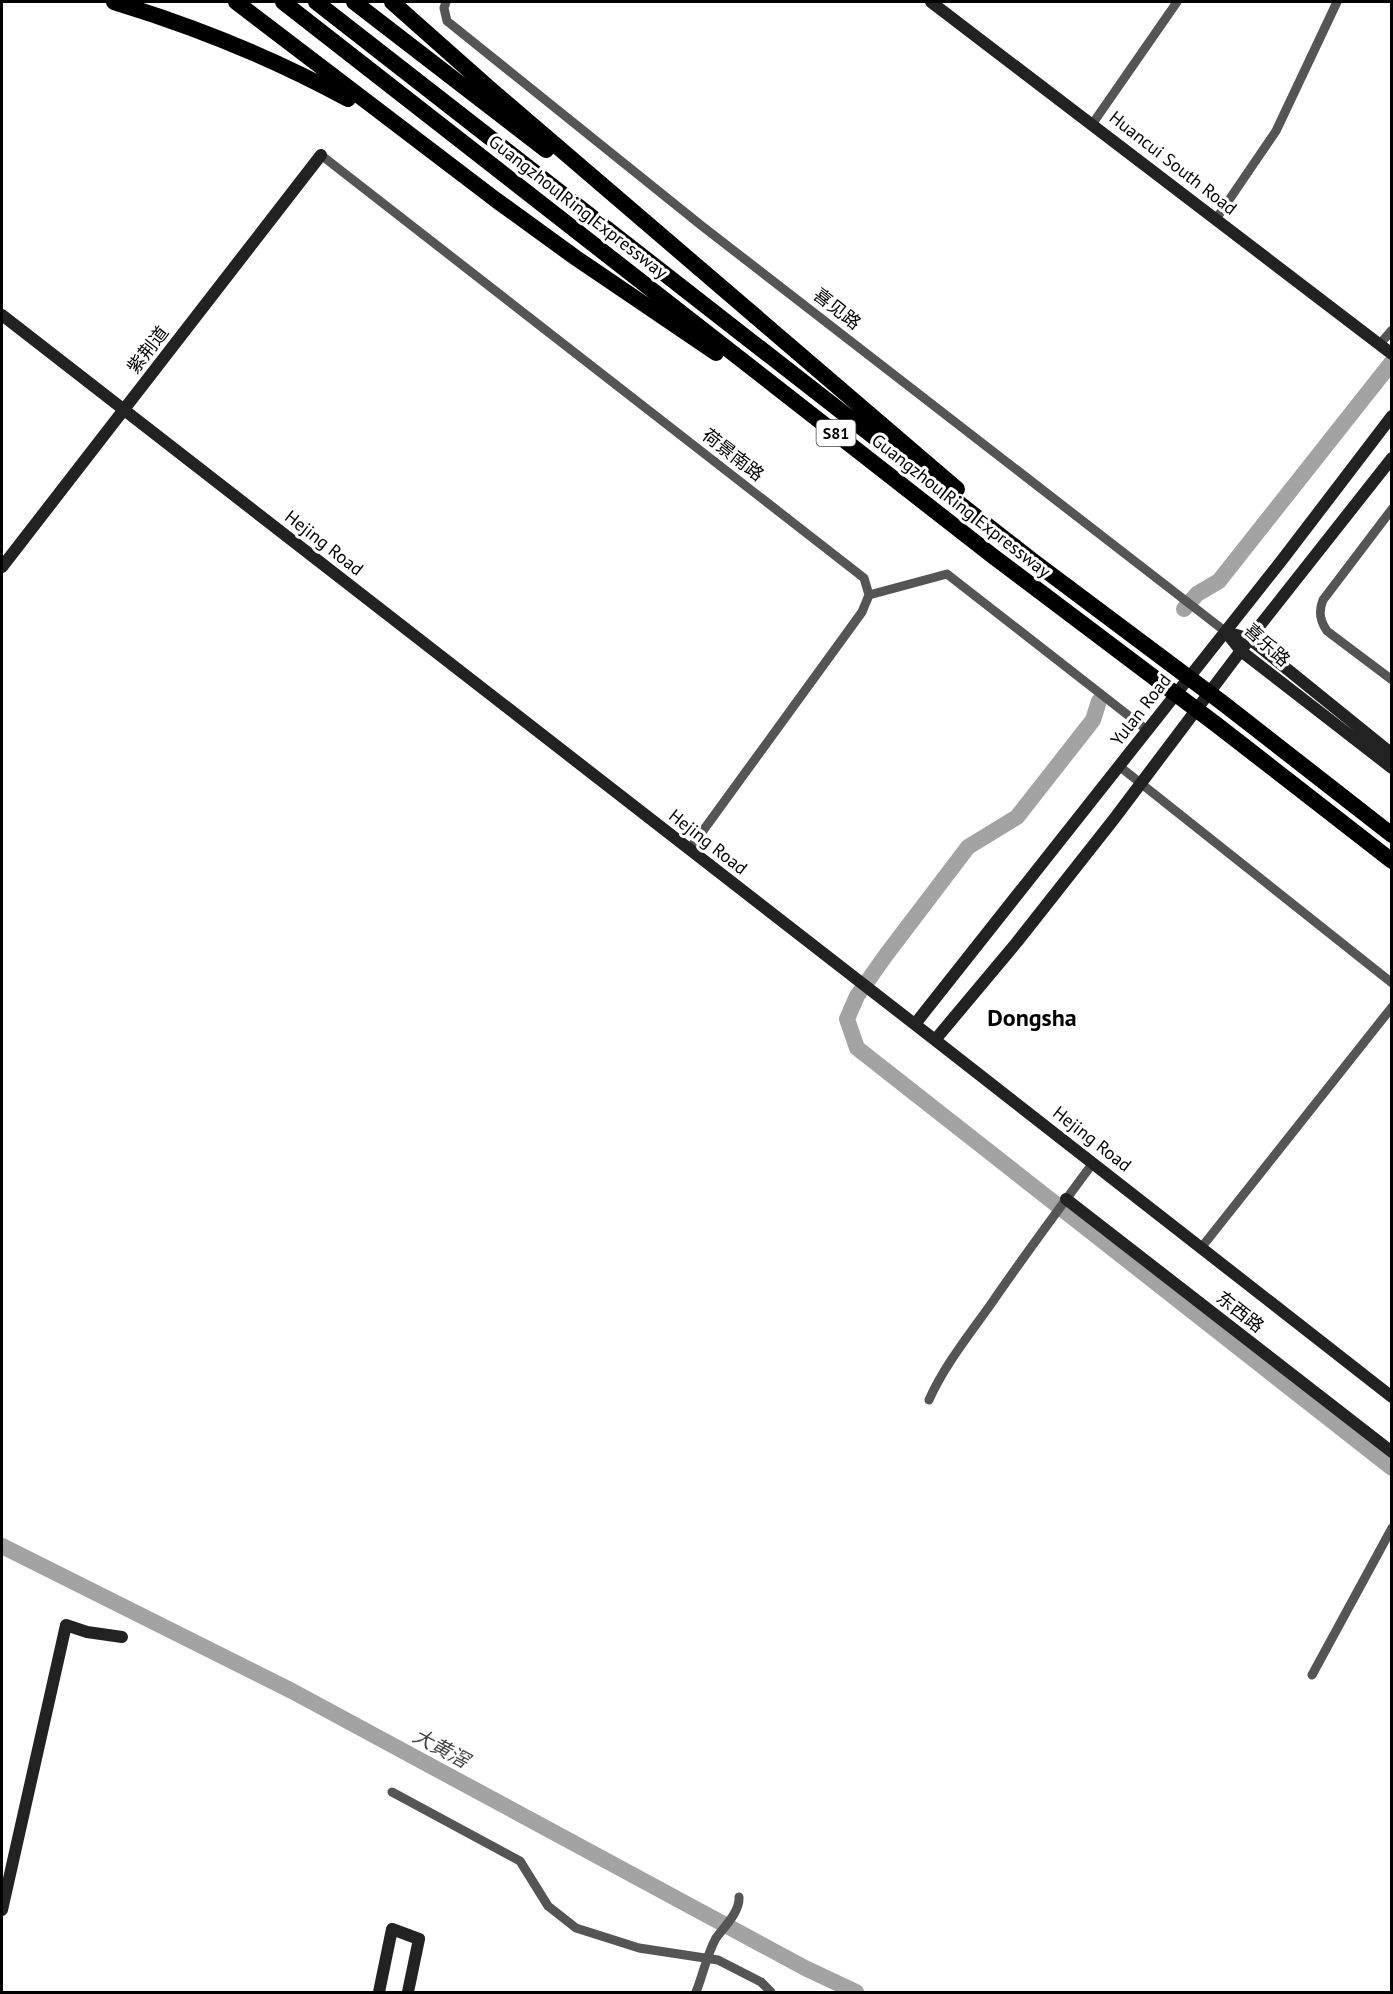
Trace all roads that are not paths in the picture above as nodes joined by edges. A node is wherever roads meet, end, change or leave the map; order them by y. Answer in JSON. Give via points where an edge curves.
{"nodes":[{"id":1,"x":114,"y":2,"type":"edge"},
{"id":2,"x":236,"y":2,"type":"edge"},
{"id":3,"x":283,"y":2,"type":"edge"},
{"id":4,"x":316,"y":2,"type":"edge"},
{"id":5,"x":354,"y":2,"type":"edge"},
{"id":6,"x":392,"y":2,"type":"edge"},
{"id":7,"x":446,"y":2,"type":"edge"},
{"id":8,"x":931,"y":2,"type":"edge"},
{"id":9,"x":1177,"y":2,"type":"edge"},
{"id":10,"x":1337,"y":2,"type":"edge"},
{"id":11,"x":1092,"y":123,"type":"junction"},
{"id":12,"x":429,"y":150,"type":"junction"},
{"id":13,"x":321,"y":155,"type":"joint"},
{"id":14,"x":1216,"y":219,"type":"junction"},
{"id":15,"x":734,"y":297,"type":"junction"},
{"id":16,"x":2,"y":315,"type":"edge"},
{"id":17,"x":1392,"y":330,"type":"edge"},
{"id":18,"x":1385,"y":349,"type":"edge"},
{"id":19,"x":124,"y":410,"type":"junction"},
{"id":20,"x":1392,"y":416,"type":"edge"},
{"id":21,"x":1392,"y":458,"type":"edge"},
{"id":22,"x":1392,"y":508,"type":"edge"},
{"id":23,"x":994,"y":557,"type":"junction"},
{"id":24,"x":2,"y":567,"type":"edge"},
{"id":25,"x":869,"y":596,"type":"junction"},
{"id":26,"x":1081,"y":598,"type":"junction"},
{"id":27,"x":1226,"y":632,"type":"junction"},
{"id":28,"x":1250,"y":639,"type":"junction"},
{"id":29,"x":1241,"y":651,"type":"junction"},
{"id":30,"x":1392,"y":680,"type":"edge"},
{"id":31,"x":1148,"y":730,"type":"junction"},
{"id":32,"x":1392,"y":754,"type":"edge"},
{"id":33,"x":1119,"y":766,"type":"junction"},
{"id":34,"x":1392,"y":768,"type":"edge"},
{"id":35,"x":1141,"y":783,"type":"junction"},
{"id":36,"x":1392,"y":836,"type":"edge"},
{"id":37,"x":689,"y":850,"type":"junction"},
{"id":38,"x":1392,"y":861,"type":"edge"},
{"id":39,"x":1392,"y":983,"type":"edge"},
{"id":40,"x":1392,"y":1007,"type":"edge"},
{"id":41,"x":915,"y":1024,"type":"junction"},
{"id":42,"x":935,"y":1040,"type":"junction"},
{"id":43,"x":1093,"y":1163,"type":"junction"},
{"id":44,"x":1066,"y":1199,"type":"junction"},
{"id":45,"x":1201,"y":1248,"type":"junction"},
{"id":46,"x":1392,"y":1397,"type":"edge"},
{"id":47,"x":929,"y":1400,"type":"dead end"},
{"id":48,"x":1392,"y":1452,"type":"edge"},
{"id":49,"x":1392,"y":1528,"type":"edge"},
{"id":50,"x":122,"y":1637,"type":"dead end"},
{"id":51,"x":1312,"y":1675,"type":"dead end"},
{"id":52,"x":392,"y":1792,"type":"dead end"},
{"id":53,"x":739,"y":1897,"type":"dead end"},
{"id":54,"x":2,"y":1910,"type":"edge"},
{"id":55,"x":709,"y":1958,"type":"junction"},
{"id":56,"x":379,"y":1992,"type":"edge"},
{"id":57,"x":408,"y":1992,"type":"edge"},
{"id":58,"x":696,"y":1992,"type":"edge"},
{"id":59,"x":771,"y":1992,"type":"edge"}],
"edges":[{"from":1,"to":12,"type":"highway","via":[[194,27],[283,65],[374,113]]},
{"from":2,"to":12,"type":"highway"},
{"from":3,"to":23,"type":"highway","name":"Guangzhou Ring Expressway","number":"S81"},
{"from":4,"to":26,"type":"highway","name":"Guangzhou Ring Expressway","number":"S81"},
{"from":5,"to":15,"type":"highway"},
{"from":6,"to":15,"type":"highway"},
{"from":7,"to":27,"type":"street","name":"喜见路","via":[[447,21],[702,226]]},
{"from":8,"to":11,"type":"street","name":"Huancui South Road"},
{"from":9,"to":11,"type":"street"},
{"from":10,"to":14,"type":"street","via":[[1276,131]]},
{"from":11,"to":14,"type":"street","name":"Huancui South Road"},
{"from":12,"to":23,"type":"highway","via":[[576,258],[830,432]]},
{"from":13,"to":19,"type":"street","name":"紫荆道"},
{"from":13,"to":25,"type":"street","name":"荷景南路","via":[[864,578]]},
{"from":14,"to":18,"type":"street","name":"Huancui South Road"},
{"from":15,"to":26,"type":"highway"},
{"from":16,"to":19,"type":"street","name":"Hejing Road"},
{"from":17,"to":18,"type":"street"},
{"from":19,"to":24,"type":"street","name":"紫荆道"},
{"from":19,"to":37,"type":"street","name":"Hejing Road"},
{"from":20,"to":27,"type":"street","name":"Yulan Road"},
{"from":21,"to":28,"type":"street"},
{"from":22,"to":30,"type":"street","via":[[1320,608],[1327,632]]},
{"from":23,"to":38,"type":"highway","name":"Guangzhou Ring Expressway","number":"S81"},
{"from":25,"to":31,"type":"street","via":[[947,574]]},
{"from":25,"to":37,"type":"street","via":[[862,612]]},
{"from":26,"to":36,"type":"highway","name":"Guangzhou Ring Expressway","number":"S81"},
{"from":27,"to":28,"type":"street","name":"喜乐路"},
{"from":27,"to":29,"type":"street","name":"喜乐路"},
{"from":27,"to":31,"type":"street","name":"Yulan Road"},
{"from":28,"to":29,"type":"street"},
{"from":28,"to":32,"type":"street","name":"喜乐路"},
{"from":29,"to":34,"type":"street","name":"喜乐路"},
{"from":29,"to":35,"type":"street"},
{"from":31,"to":33,"type":"street","name":"Yulan Road"},
{"from":33,"to":35,"type":"street"},
{"from":33,"to":41,"type":"street","name":"Yulan Road"},
{"from":35,"to":39,"type":"street"},
{"from":35,"to":42,"type":"street"},
{"from":37,"to":41,"type":"street","name":"Hejing Road"},
{"from":40,"to":45,"type":"street"},
{"from":41,"to":42,"type":"street","name":"Hejing Road"},
{"from":42,"to":43,"type":"street","name":"Hejing Road"},
{"from":43,"to":44,"type":"street"},
{"from":43,"to":45,"type":"street","name":"Hejing Road"},
{"from":44,"to":47,"type":"street","via":[[959,1349]]},
{"from":44,"to":48,"type":"street","name":"东西路"},
{"from":45,"to":46,"type":"street","name":"Hejing Road"},
{"from":49,"to":51,"type":"street"},
{"from":50,"to":54,"type":"street","via":[[66,1625]]},
{"from":52,"to":55,"type":"street","via":[[520,1861],[548,1906],[576,1928],[639,1948]]},
{"from":53,"to":55,"type":"street"},
{"from":55,"to":58,"type":"street"},
{"from":55,"to":59,"type":"street","via":[[753,1977]]},
{"from":56,"to":57,"type":"street","via":[[392,1929],[419,1939]]}]}
